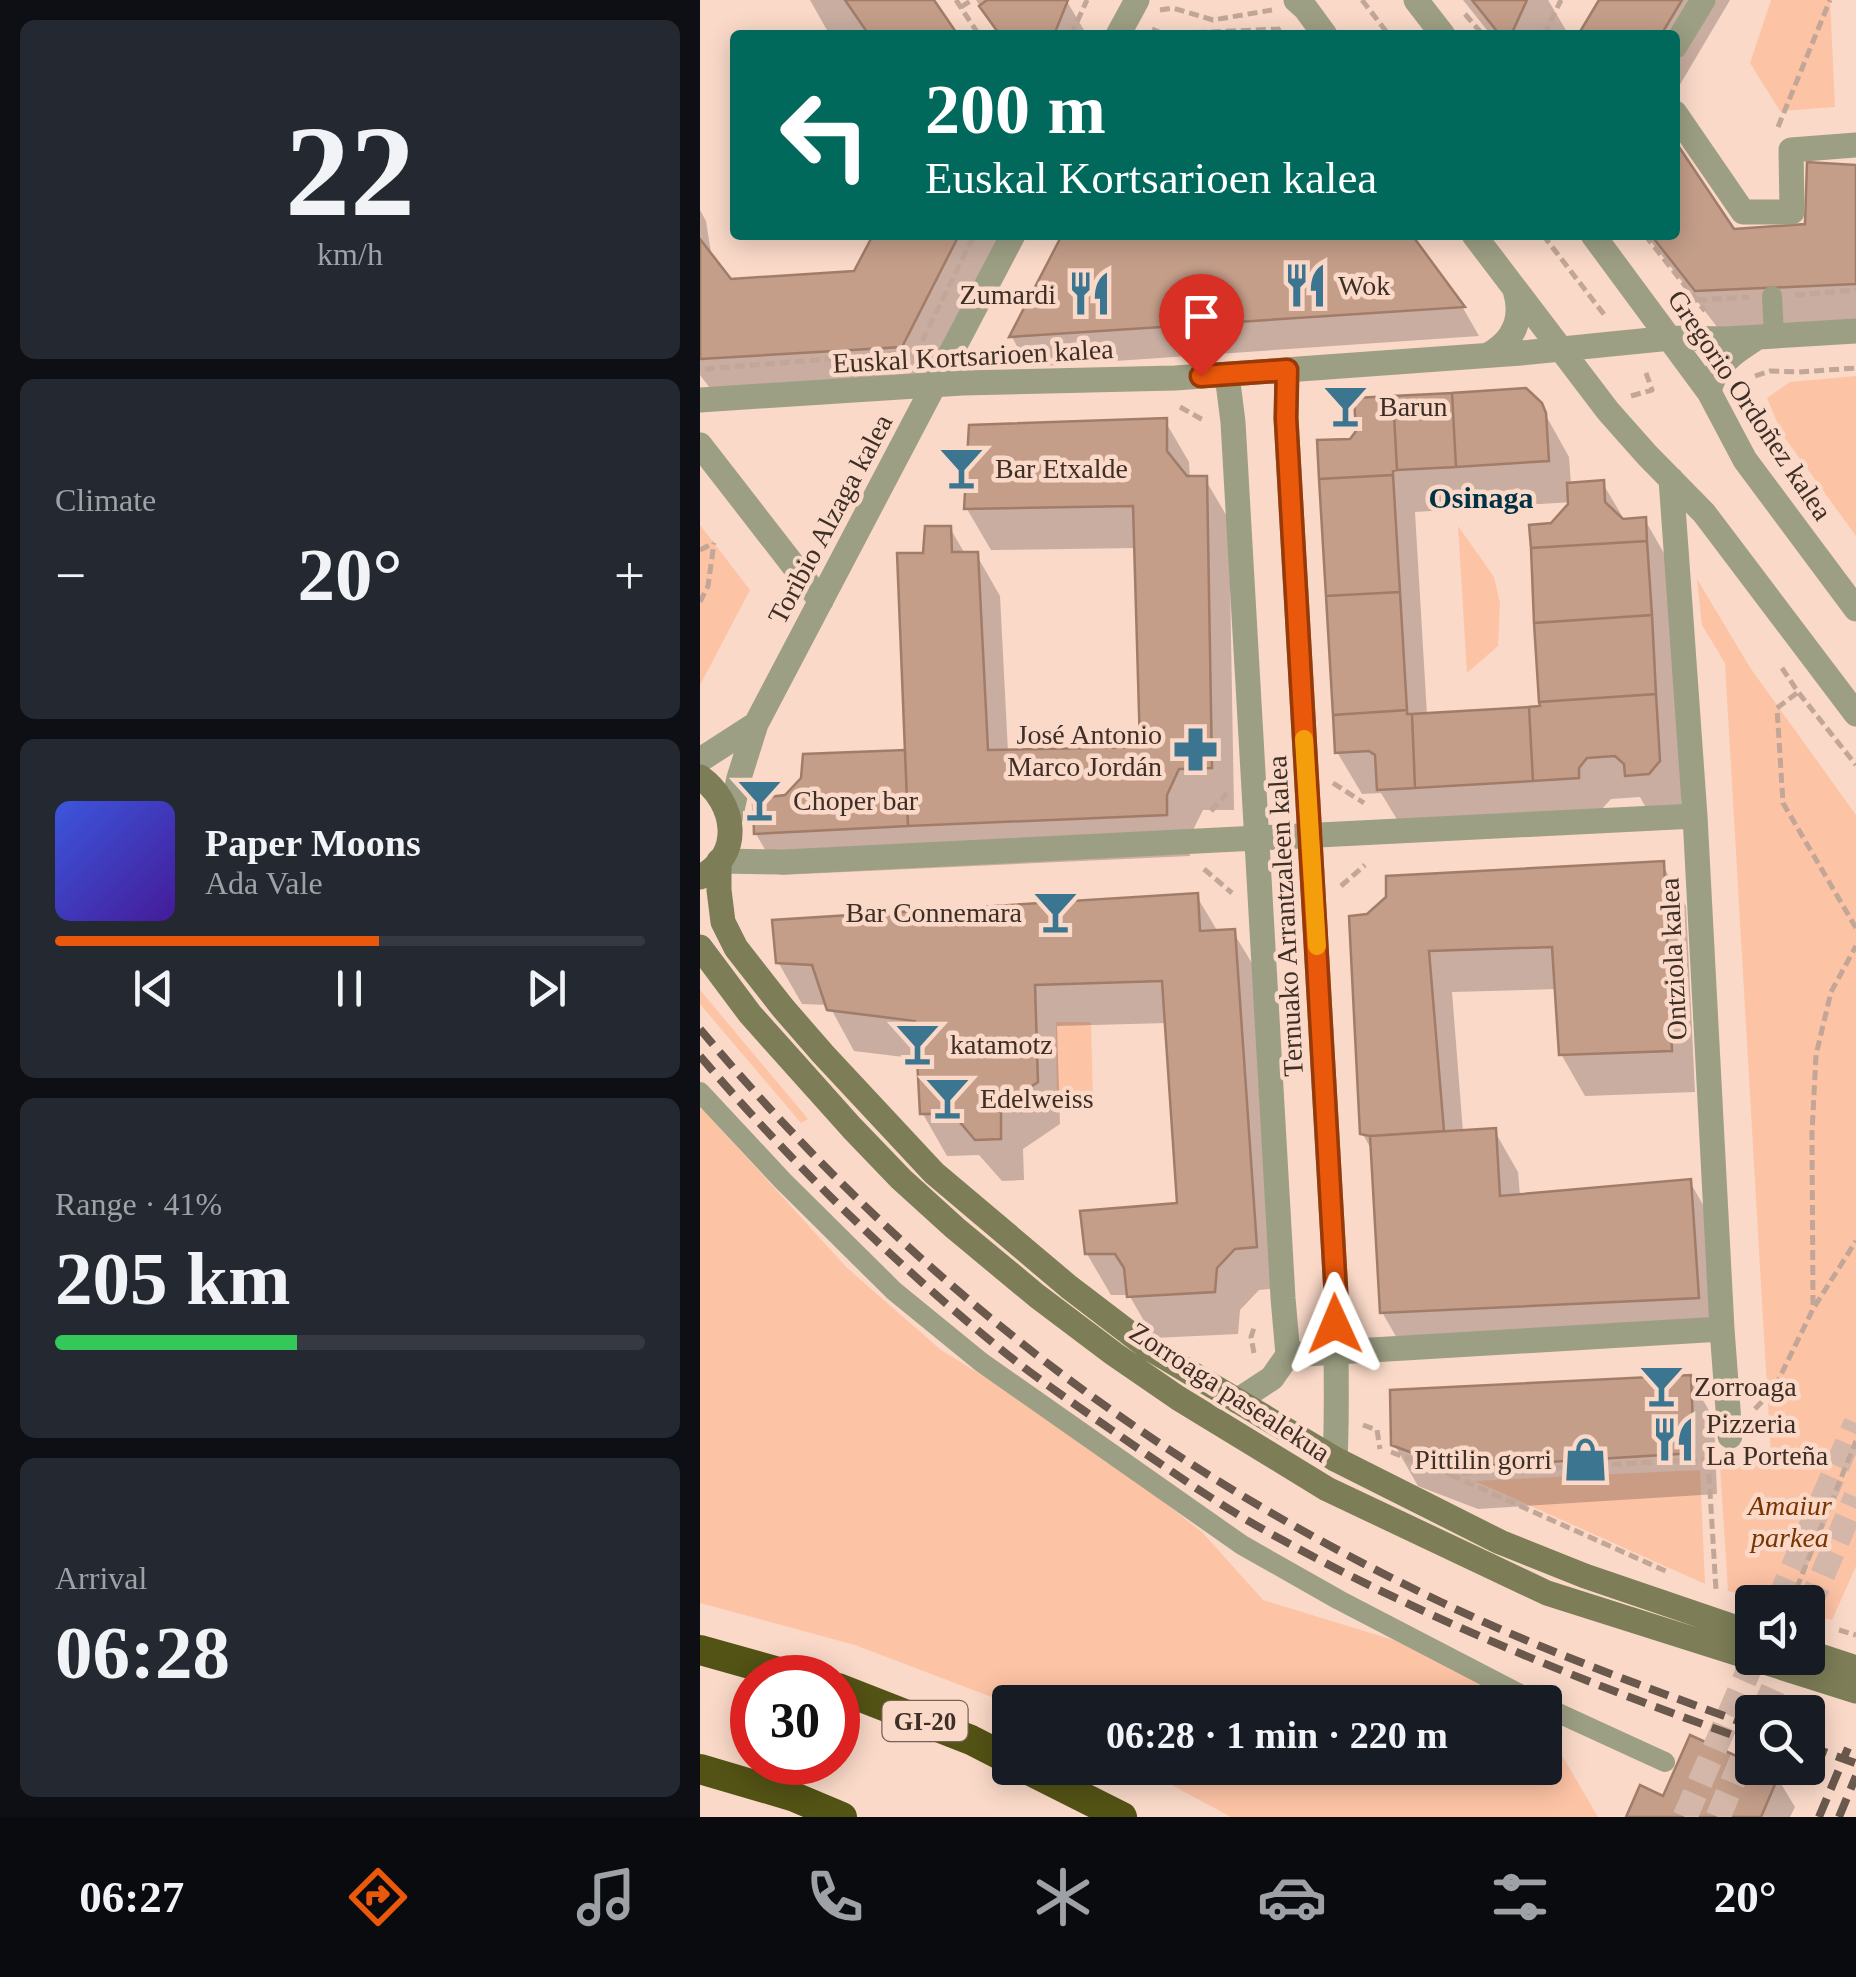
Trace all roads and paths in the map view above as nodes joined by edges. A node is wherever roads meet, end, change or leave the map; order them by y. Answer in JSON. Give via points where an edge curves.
{"nodes":[{"id":1,"x":956,"y":0,"type":"edge"},
{"id":2,"x":972,"y":0,"type":"edge"},
{"id":3,"x":1087,"y":0,"type":"edge"},
{"id":4,"x":1362,"y":0,"type":"edge"},
{"id":5,"x":1416,"y":0,"type":"edge"},
{"id":6,"x":1561,"y":0,"type":"edge"},
{"id":7,"x":1703,"y":0,"type":"edge"},
{"id":8,"x":1830,"y":0,"type":"edge"},
{"id":9,"x":1299,"y":3,"type":"edge"},
{"id":10,"x":962,"y":7,"type":"junction"},
{"id":11,"x":1130,"y":13,"type":"edge"},
{"id":12,"x":976,"y":30,"type":"edge"},
{"id":13,"x":1073,"y":30,"type":"edge"},
{"id":14,"x":1157,"y":30,"type":"edge"},
{"id":15,"x":1256,"y":30,"type":"edge"},
{"id":16,"x":1321,"y":30,"type":"edge"},
{"id":17,"x":1385,"y":30,"type":"edge"},
{"id":18,"x":1439,"y":30,"type":"edge"},
{"id":19,"x":1546,"y":30,"type":"edge"},
{"id":20,"x":1680,"y":38,"type":"edge"},
{"id":21,"x":1680,"y":120,"type":"edge"},
{"id":22,"x":1774,"y":134,"type":"dead end"},
{"id":23,"x":1856,"y":145,"type":"edge"},
{"id":24,"x":972,"y":240,"type":"edge"},
{"id":25,"x":1010,"y":240,"type":"edge"},
{"id":26,"x":1478,"y":240,"type":"edge"},
{"id":27,"x":1597,"y":240,"type":"edge"},
{"id":28,"x":1649,"y":240,"type":"edge"},
{"id":29,"x":1515,"y":290,"type":"junction"},
{"id":30,"x":1772,"y":296,"type":"dead end"},
{"id":31,"x":1856,"y":331,"type":"edge"},
{"id":32,"x":1767,"y":336,"type":"junction"},
{"id":33,"x":1671,"y":338,"type":"junction"},
{"id":34,"x":1726,"y":339,"type":"junction"},
{"id":35,"x":1571,"y":354,"type":"junction"},
{"id":36,"x":1488,"y":355,"type":"junction"},
{"id":37,"x":1856,"y":368,"type":"edge"},
{"id":38,"x":700,"y":369,"type":"edge"},
{"id":39,"x":1287,"y":370,"type":"junction"},
{"id":40,"x":1227,"y":374,"type":"junction"},
{"id":41,"x":1748,"y":378,"type":"dead end"},
{"id":42,"x":932,"y":385,"type":"junction"},
{"id":43,"x":1710,"y":392,"type":"junction"},
{"id":44,"x":700,"y":400,"type":"edge"},
{"id":45,"x":700,"y":445,"type":"edge"},
{"id":46,"x":1671,"y":479,"type":"junction"},
{"id":47,"x":700,"y":550,"type":"edge"},
{"id":48,"x":821,"y":601,"type":"junction"},
{"id":49,"x":700,"y":602,"type":"edge"},
{"id":50,"x":1856,"y":609,"type":"edge"},
{"id":51,"x":1825,"y":672,"type":"junction"},
{"id":52,"x":1856,"y":714,"type":"edge"},
{"id":53,"x":756,"y":724,"type":"junction"},
{"id":54,"x":700,"y":760,"type":"edge"},
{"id":55,"x":700,"y":778,"type":"edge"},
{"id":56,"x":1695,"y":816,"type":"junction"},
{"id":57,"x":730,"y":819,"type":"junction"},
{"id":58,"x":1310,"y":835,"type":"junction"},
{"id":59,"x":1258,"y":838,"type":"junction"},
{"id":60,"x":710,"y":869,"type":"edge"},
{"id":61,"x":1856,"y":928,"type":"edge"},
{"id":62,"x":700,"y":946,"type":"edge"},
{"id":63,"x":1856,"y":946,"type":"edge"},
{"id":64,"x":700,"y":1092,"type":"edge"},
{"id":65,"x":1856,"y":1241,"type":"edge"},
{"id":66,"x":1812,"y":1309,"type":"junction"},
{"id":67,"x":1722,"y":1328,"type":"junction"},
{"id":68,"x":1251,"y":1337,"type":"dead end"},
{"id":69,"x":1334,"y":1353,"type":"junction"},
{"id":70,"x":1288,"y":1356,"type":"junction"},
{"id":71,"x":1255,"y":1363,"type":"dead end"},
{"id":72,"x":1237,"y":1402,"type":"junction"},
{"id":73,"x":1362,"y":1425,"type":"dead end"},
{"id":74,"x":1730,"y":1436,"type":"junction"},
{"id":75,"x":1856,"y":1441,"type":"edge"},
{"id":76,"x":1335,"y":1459,"type":"junction"},
{"id":77,"x":1708,"y":1459,"type":"junction"},
{"id":78,"x":1449,"y":1474,"type":"junction"},
{"id":79,"x":1681,"y":1578,"type":"dead end"},
{"id":80,"x":1798,"y":1585,"type":"edge"},
{"id":81,"x":1716,"y":1594,"type":"dead end"},
{"id":82,"x":1735,"y":1627,"type":"edge"},
{"id":83,"x":1834,"y":1628,"type":"dead end"},
{"id":84,"x":1856,"y":1635,"type":"edge"},
{"id":85,"x":1735,"y":1642,"type":"edge"},
{"id":86,"x":700,"y":1650,"type":"edge"},
{"id":87,"x":730,"y":1658,"type":"edge"},
{"id":88,"x":1825,"y":1664,"type":"edge"},
{"id":89,"x":1856,"y":1668,"type":"edge"},
{"id":90,"x":1825,"y":1669,"type":"edge"},
{"id":91,"x":1502,"y":1685,"type":"edge"},
{"id":92,"x":1856,"y":1691,"type":"edge"},
{"id":93,"x":860,"y":1697,"type":"edge"},
{"id":94,"x":1562,"y":1715,"type":"edge"},
{"id":95,"x":992,"y":1751,"type":"edge"},
{"id":96,"x":1666,"y":1762,"type":"dead end"},
{"id":97,"x":700,"y":1769,"type":"edge"},
{"id":98,"x":1059,"y":1785,"type":"edge"},
{"id":99,"x":842,"y":1817,"type":"edge"},
{"id":100,"x":1122,"y":1817,"type":"edge"}],
"edges":[{"from":1,"to":10,"type":"path"},
{"from":2,"to":10,"type":"path"},
{"from":3,"to":13,"type":"path"},
{"from":4,"to":17,"type":"path"},
{"from":5,"to":18,"type":"street"},
{"from":6,"to":19,"type":"path"},
{"from":7,"to":20,"type":"street"},
{"from":8,"to":22,"type":"path"},
{"from":9,"to":11,"type":"path","via":[[1213,20],[1173,8]]},
{"from":9,"to":15,"type":"path","via":[[1279,29]]},
{"from":9,"to":16,"type":"street"},
{"from":10,"to":12,"type":"path"},
{"from":11,"to":14,"type":"path"},
{"from":21,"to":23,"type":"street","via":[[1743,212],[1792,212],[1791,150]]},
{"from":24,"to":38,"type":"path","via":[[916,352]]},
{"from":25,"to":42,"type":"street","name":"Toribio Alzaga kalea"},
{"from":26,"to":29,"type":"street"},
{"from":27,"to":33,"type":"street","name":"Gregorio Ordoñez kalea"},
{"from":28,"to":34,"type":"path"},
{"from":29,"to":35,"type":"street"},
{"from":29,"to":36,"type":"street","via":[[1515,329]]},
{"from":30,"to":32,"type":"lane"},
{"from":31,"to":32,"type":"street","name":"Euskal Kortsarioen kalea"},
{"from":32,"to":34,"type":"street","name":"Euskal Kortsarioen kalea"},
{"from":32,"to":43,"type":"street","via":[[1724,361]]},
{"from":33,"to":34,"type":"street","name":"Euskal Kortsarioen kalea"},
{"from":33,"to":35,"type":"street","name":"Euskal Kortsarioen kalea"},
{"from":33,"to":43,"type":"street","name":"Gregorio Ordoñez kalea"},
{"from":35,"to":36,"type":"street","name":"Euskal Kortsarioen kalea"},
{"from":35,"to":46,"type":"street","via":[[1608,411]]},
{"from":36,"to":39,"type":"street","name":"Euskal Kortsarioen kalea"},
{"from":37,"to":41,"type":"path"},
{"from":39,"to":40,"type":"street","name":"Euskal Kortsarioen kalea"},
{"from":39,"to":58,"type":"street","name":"Ternuako Arrantzaleen kalea"},
{"from":40,"to":42,"type":"street","name":"Euskal Kortsarioen kalea"},
{"from":40,"to":59,"type":"street","name":"Ternuako Arrantzaleen kalea"},
{"from":42,"to":44,"type":"street","name":"Euskal Kortsarioen kalea"},
{"from":42,"to":48,"type":"street","name":"Toribio Alzaga kalea"},
{"from":43,"to":50,"type":"street","name":"Gregorio Ordoñez kalea","via":[[1746,460]]},
{"from":45,"to":48,"type":"street"},
{"from":46,"to":51,"type":"street"},
{"from":46,"to":56,"type":"street","name":"Ontziola kalea"},
{"from":47,"to":49,"type":"path","via":[[714,543]]},
{"from":48,"to":53,"type":"street","name":"Toribio Alzaga kalea"},
{"from":51,"to":52,"type":"street"},
{"from":51,"to":61,"type":"path","via":[[1777,708],[1783,803]]},
{"from":53,"to":54,"type":"street","name":"Toribio Alzaga kalea"},
{"from":53,"to":57,"type":"street","name":"Toribio Alzaga kalea"},
{"from":55,"to":57,"type":"main road","via":[[713,786]]},
{"from":56,"to":58,"type":"street"},
{"from":56,"to":67,"type":"street","name":"Ontziola kalea"},
{"from":57,"to":60,"type":"main road","name":"Zorroaga pasealekua","via":[[726,848]]},
{"from":58,"to":59,"type":"street"},
{"from":58,"to":69,"type":"street","name":"Ternuako Arrantzaleen kalea"},
{"from":59,"to":60,"type":"street"},
{"from":59,"to":70,"type":"street","name":"Ternuako Arrantzaleen kalea"},
{"from":60,"to":72,"type":"main road","name":"Zorroaga pasealekua","via":[[736,948],[934,1173],[1149,1348]]},
{"from":62,"to":85,"type":"main road","name":"Zorroaga pasealekua","via":[[750,1014],[902,1179],[1037,1296],[1178,1398],[1326,1489],[1547,1593]]},
{"from":63,"to":66,"type":"path","via":[[1832,992],[1816,1054]]},
{"from":64,"to":91,"type":"lane","via":[[894,1292],[981,1362],[1242,1545]]},
{"from":65,"to":66,"type":"path"},
{"from":66,"to":74,"type":"path","via":[[1774,1389]]},
{"from":67,"to":69,"type":"street"},
{"from":67,"to":74,"type":"street","name":"Ontziola kalea"},
{"from":68,"to":71,"type":"path"},
{"from":69,"to":70,"type":"street"},
{"from":69,"to":76,"type":"street","name":"Ternuako Arrantzaleen kalea"},
{"from":70,"to":72,"type":"street","via":[[1272,1378]]},
{"from":72,"to":76,"type":"main road","name":"Zorroaga pasealekua"},
{"from":73,"to":78,"type":"path","via":[[1378,1430],[1379,1448]]},
{"from":74,"to":77,"type":"path"},
{"from":75,"to":80,"type":"path"},
{"from":76,"to":82,"type":"main road","name":"Zorroaga pasealekua","via":[[1500,1542]]},
{"from":77,"to":78,"type":"path"},
{"from":77,"to":81,"type":"path"},
{"from":78,"to":79,"type":"path"},
{"from":83,"to":84,"type":"path"},
{"from":86,"to":87,"type":"highway"},
{"from":88,"to":89,"type":"main road","name":"Zorroaga pasealekua"},
{"from":90,"to":92,"type":"main road","name":"Zorroaga pasealekua"},
{"from":93,"to":95,"type":"highway","number":"GI-20"},
{"from":94,"to":96,"type":"lane"},
{"from":97,"to":99,"type":"highway"},
{"from":98,"to":100,"type":"highway"}]}
